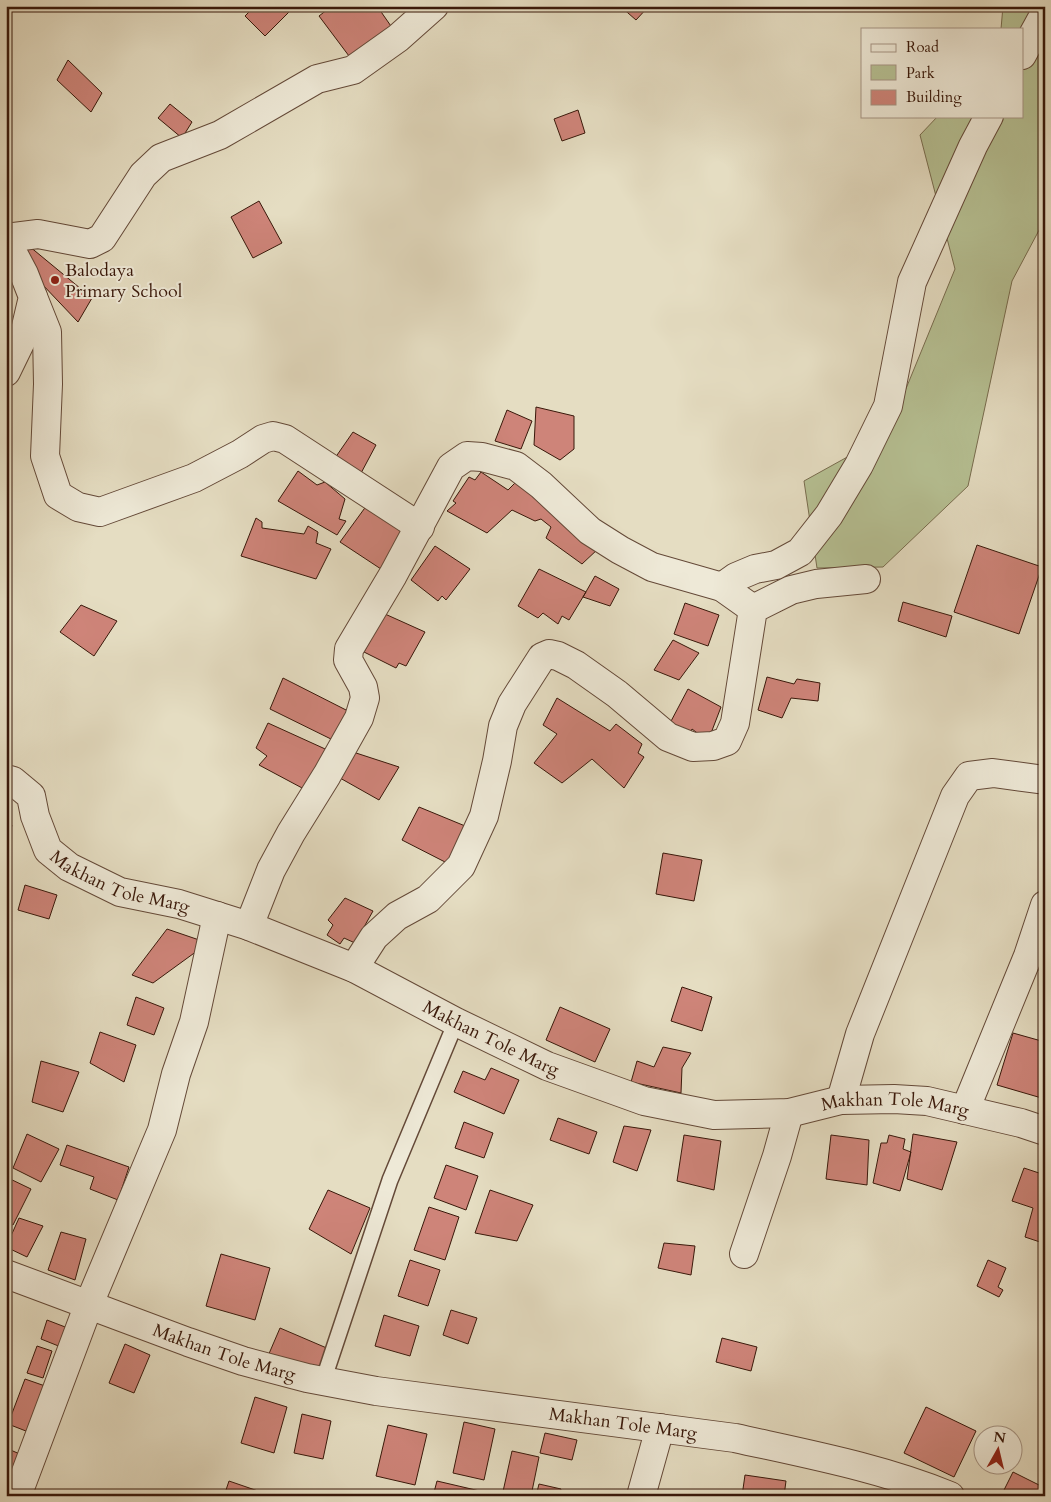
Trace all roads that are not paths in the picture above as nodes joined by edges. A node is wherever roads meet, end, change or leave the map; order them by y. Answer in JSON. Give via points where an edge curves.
{"nodes":[{"id":1,"x":434,"y":6,"type":"edge"},
{"id":2,"x":1045,"y":13,"type":"edge"},
{"id":3,"x":1024,"y":51,"type":"edge"},
{"id":4,"x":988,"y":118,"type":"edge"},
{"id":5,"x":6,"y":239,"type":"edge"},
{"id":6,"x":33,"y":297,"type":"junction"},
{"id":7,"x":6,"y":372,"type":"edge"},
{"id":8,"x":420,"y":527,"type":"junction"},
{"id":9,"x":866,"y":579,"type":"dead end"},
{"id":10,"x":722,"y":587,"type":"junction"},
{"id":11,"x":753,"y":609,"type":"junction"},
{"id":12,"x":6,"y":779,"type":"edge"},
{"id":13,"x":1045,"y":780,"type":"edge"},
{"id":14,"x":1045,"y":905,"type":"edge"},
{"id":15,"x":217,"y":916,"type":"junction"},
{"id":16,"x":249,"y":926,"type":"junction"},
{"id":17,"x":354,"y":968,"type":"junction"},
{"id":18,"x":456,"y":1022,"type":"junction"},
{"id":19,"x":841,"y":1100,"type":"junction"},
{"id":20,"x":965,"y":1110,"type":"junction"},
{"id":21,"x":789,"y":1112,"type":"junction"},
{"id":22,"x":1045,"y":1131,"type":"edge"},
{"id":23,"x":744,"y":1254,"type":"dead end"},
{"id":24,"x":6,"y":1274,"type":"edge"},
{"id":25,"x":89,"y":1304,"type":"junction"},
{"id":26,"x":323,"y":1381,"type":"junction"},
{"id":27,"x":660,"y":1428,"type":"junction"},
{"id":28,"x":17,"y":1496,"type":"edge"},
{"id":29,"x":641,"y":1496,"type":"edge"},
{"id":30,"x":950,"y":1496,"type":"edge"}],
"edges":[{"from":1,"to":5,"type":"street","via":[[398,38],[352,70],[316,79],[220,135],[161,158],[143,175],[102,238],[90,244],[38,234]]},
{"from":2,"to":3,"type":"street"},
{"from":4,"to":10,"type":"street","via":[[912,282],[888,406],[859,465],[829,515],[800,552],[776,565],[736,577]]},
{"from":5,"to":6,"type":"street"},
{"from":6,"to":7,"type":"street","via":[[24,336]]},
{"from":6,"to":8,"type":"street","via":[[47,332],[45,456],[58,495],[71,503],[100,512],[194,478],[273,436],[285,439]]},
{"from":8,"to":10,"type":"street","via":[[451,467],[467,456],[482,457],[516,466],[590,531],[652,567]]},
{"from":8,"to":16,"type":"street","via":[[349,648],[348,660],[363,687],[365,698],[359,718],[271,870]]},
{"from":9,"to":11,"type":"street","via":[[791,590]]},
{"from":10,"to":11,"type":"street"},
{"from":11,"to":17,"type":"street","via":[[735,723],[727,742],[713,746],[694,747],[668,737],[576,665],[558,656],[548,654],[542,657],[512,704],[503,726],[484,816],[461,866],[428,900],[397,916],[374,937]]},
{"from":12,"to":15,"type":"street","name":"Makhan Tole Marg","via":[[31,796],[48,850],[69,867],[120,892],[179,904]]},
{"from":13,"to":19,"type":"street","via":[[993,773],[969,776],[955,796],[860,1034]]},
{"from":14,"to":20,"type":"street","via":[[1028,956]]},
{"from":15,"to":16,"type":"street","name":"Makhan Tole Marg"},
{"from":15,"to":25,"type":"street","via":[[194,1022],[162,1130]]},
{"from":16,"to":17,"type":"street","name":"Makhan Tole Marg"},
{"from":17,"to":18,"type":"street","name":"Makhan Tole Marg"},
{"from":18,"to":21,"type":"street","name":"Makhan Tole Marg","via":[[547,1066],[644,1101],[714,1115]]},
{"from":18,"to":26,"type":"lane","via":[[390,1180]]},
{"from":19,"to":20,"type":"street","name":"Makhan Tole Marg","via":[[927,1101]]},
{"from":19,"to":21,"type":"street","name":"Makhan Tole Marg"},
{"from":20,"to":22,"type":"street","name":"Makhan Tole Marg"},
{"from":21,"to":23,"type":"street"},
{"from":24,"to":25,"type":"street","name":"Makhan Tole Marg"},
{"from":25,"to":26,"type":"street","name":"Makhan Tole Marg","via":[[243,1361]]},
{"from":25,"to":28,"type":"street"},
{"from":26,"to":27,"type":"street","name":"Makhan Tole Marg","via":[[376,1391]]},
{"from":27,"to":29,"type":"street"},
{"from":27,"to":30,"type":"street","name":"Makhan Tole Marg","via":[[790,1450],[919,1483]]}]}
